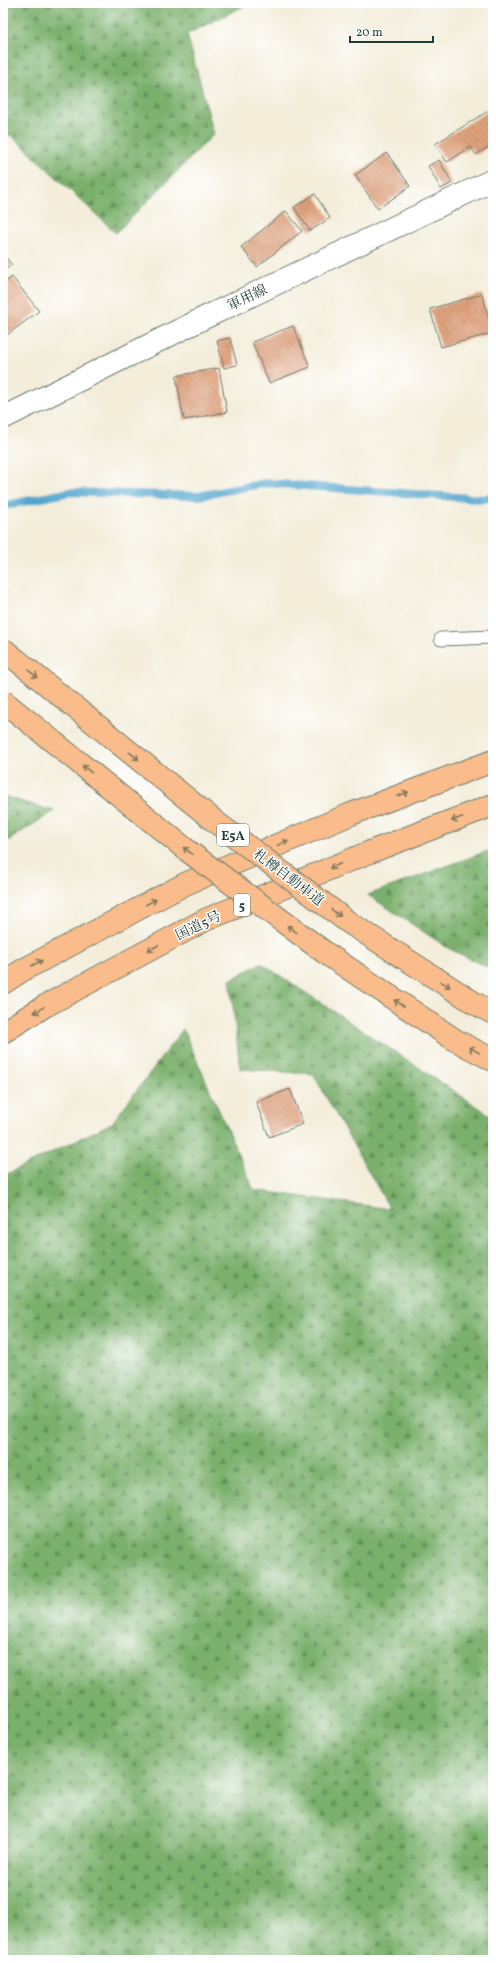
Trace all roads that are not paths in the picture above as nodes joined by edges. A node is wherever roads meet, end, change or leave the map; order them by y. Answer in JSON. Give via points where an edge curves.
{"nodes":[{"id":1,"x":493,"y":180,"type":"edge"},
{"id":2,"x":3,"y":418,"type":"edge"},
{"id":3,"x":493,"y":637,"type":"edge"},
{"id":4,"x":441,"y":639,"type":"dead end"},
{"id":5,"x":3,"y":649,"type":"edge"},
{"id":6,"x":3,"y":701,"type":"edge"},
{"id":7,"x":493,"y":761,"type":"edge"},
{"id":8,"x":493,"y":805,"type":"edge"},
{"id":9,"x":3,"y":983,"type":"edge"},
{"id":10,"x":484,"y":1008,"type":"edge"},
{"id":11,"x":3,"y":1032,"type":"edge"},
{"id":12,"x":493,"y":1060,"type":"edge"}],
"edges":[{"from":1,"to":2,"type":"street","name":"軍用線"},
{"from":3,"to":4,"type":"lane"},
{"from":5,"to":10,"type":"highway","name":"札樽自動車道","number":"E5A","one_way":true,"bridge":true,"via":[[217,823],[342,918]]},
{"from":12,"to":6,"type":"highway","one_way":true,"bridge":true,"via":[[455,1040],[324,952],[188,851]]},
{"from":9,"to":7,"type":"highway","one_way":true,"via":[[185,884],[351,814]]},
{"from":8,"to":11,"type":"highway","name":"国道5号","number":"5","one_way":true,"via":[[205,920],[45,1006]]}]}
